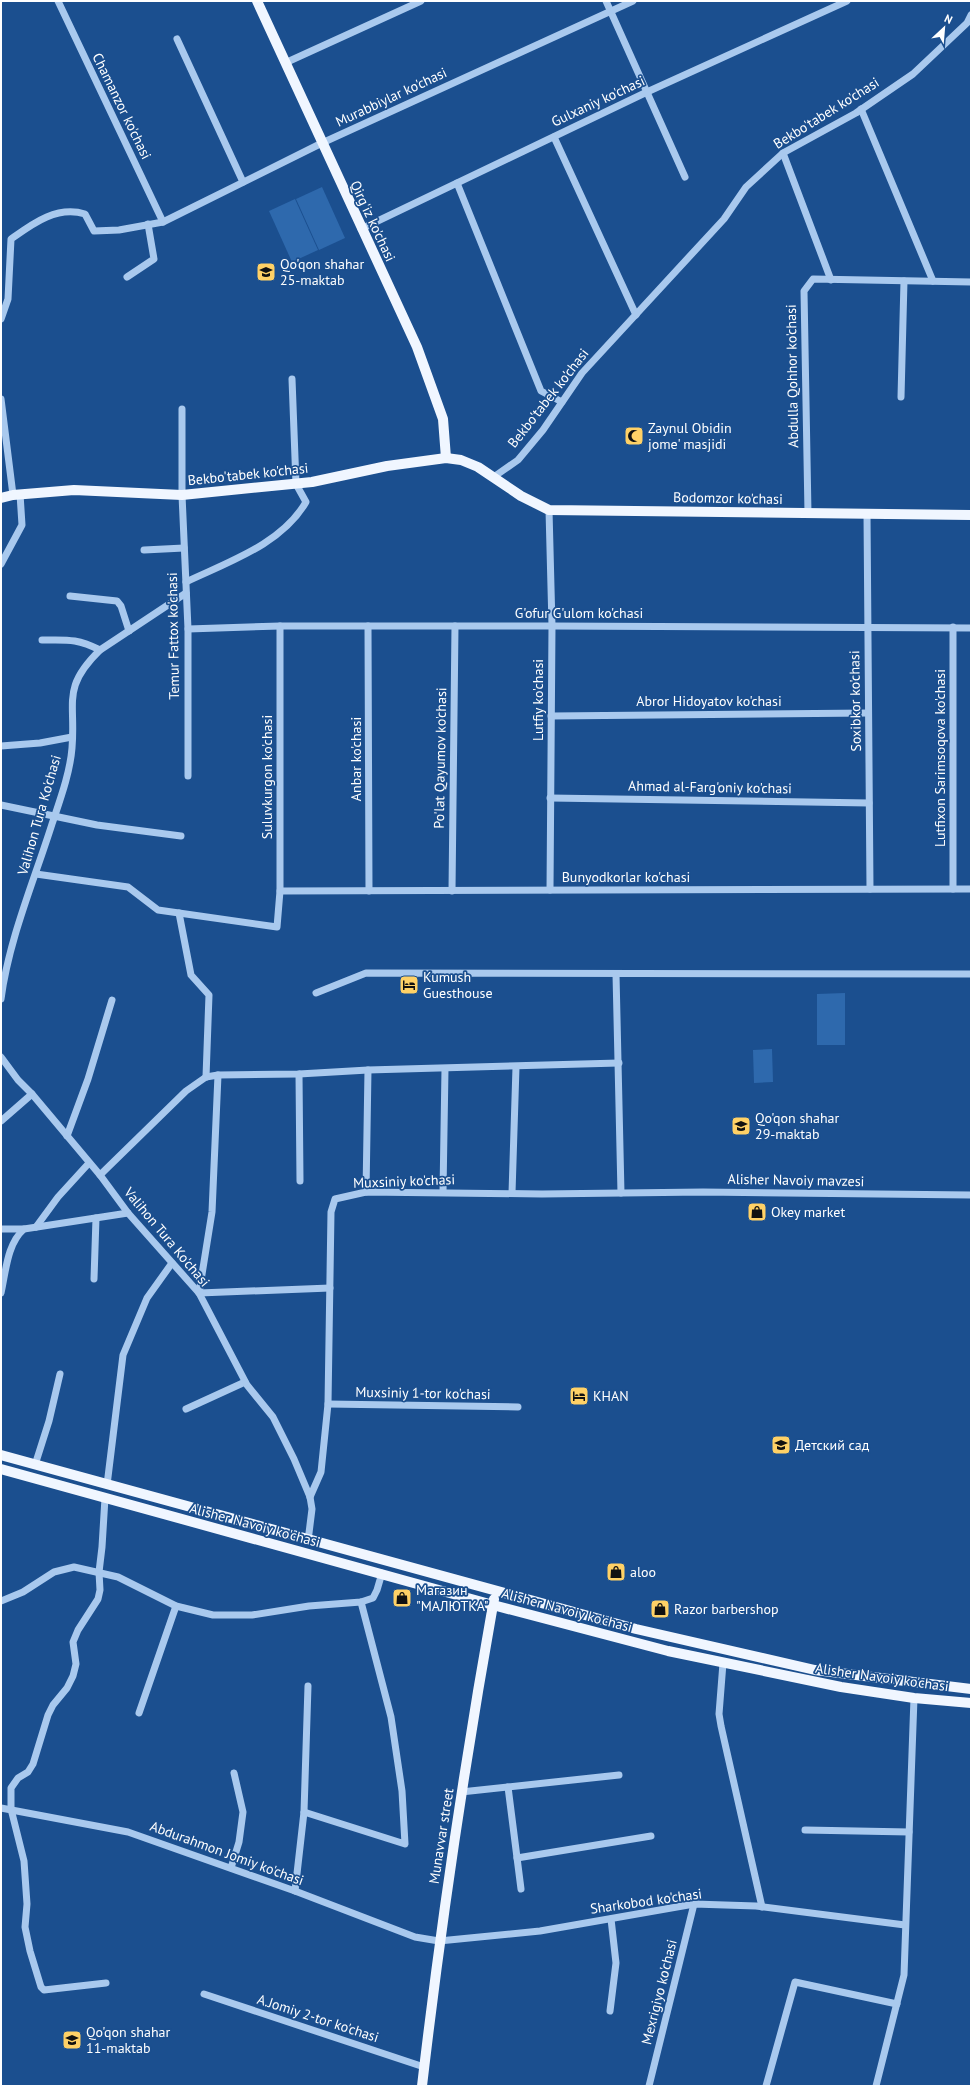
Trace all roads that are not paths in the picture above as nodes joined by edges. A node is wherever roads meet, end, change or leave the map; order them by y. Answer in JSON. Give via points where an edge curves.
{"nodes":[{"id":1,"x":58,"y":1,"type":"edge"},
{"id":2,"x":257,"y":1,"type":"edge"},
{"id":3,"x":421,"y":1,"type":"edge"},
{"id":4,"x":606,"y":1,"type":"edge"},
{"id":5,"x":633,"y":1,"type":"edge"},
{"id":6,"x":847,"y":1,"type":"edge"},
{"id":7,"x":610,"y":11,"type":"junction"},
{"id":8,"x":971,"y":15,"type":"edge"},
{"id":9,"x":177,"y":39,"type":"dead end"},
{"id":10,"x":285,"y":63,"type":"junction"},
{"id":11,"x":647,"y":92,"type":"junction"},
{"id":12,"x":861,"y":109,"type":"junction"},
{"id":13,"x":554,"y":136,"type":"junction"},
{"id":14,"x":322,"y":143,"type":"junction"},
{"id":15,"x":783,"y":153,"type":"junction"},
{"id":16,"x":685,"y":176,"type":"dead end"},
{"id":17,"x":243,"y":182,"type":"junction"},
{"id":18,"x":457,"y":183,"type":"junction"},
{"id":19,"x":163,"y":222,"type":"junction"},
{"id":20,"x":148,"y":224,"type":"junction"},
{"id":21,"x":361,"y":229,"type":"junction"},
{"id":22,"x":127,"y":277,"type":"dead end"},
{"id":23,"x":831,"y":280,"type":"junction"},
{"id":24,"x":904,"y":281,"type":"junction"},
{"id":25,"x":933,"y":281,"type":"junction"},
{"id":26,"x":971,"y":282,"type":"edge"},
{"id":27,"x":636,"y":315,"type":"junction"},
{"id":28,"x":1,"y":319,"type":"edge"},
{"id":29,"x":292,"y":379,"type":"dead end"},
{"id":30,"x":901,"y":397,"type":"dead end"},
{"id":31,"x":1,"y":399,"type":"edge"},
{"id":32,"x":562,"y":402,"type":"junction"},
{"id":33,"x":182,"y":409,"type":"dead end"},
{"id":34,"x":446,"y":458,"type":"junction"},
{"id":35,"x":495,"y":476,"type":"junction"},
{"id":36,"x":296,"y":484,"type":"junction"},
{"id":37,"x":16,"y":494,"type":"junction"},
{"id":38,"x":182,"y":496,"type":"junction"},
{"id":39,"x":1,"y":498,"type":"edge"},
{"id":40,"x":549,"y":510,"type":"junction"},
{"id":41,"x":808,"y":513,"type":"junction"},
{"id":42,"x":867,"y":514,"type":"junction"},
{"id":43,"x":971,"y":515,"type":"edge"},
{"id":44,"x":184,"y":548,"type":"junction"},
{"id":45,"x":144,"y":550,"type":"dead end"},
{"id":46,"x":1,"y":564,"type":"edge"},
{"id":47,"x":186,"y":582,"type":"junction"},
{"id":48,"x":186,"y":593,"type":"junction"},
{"id":49,"x":70,"y":596,"type":"dead end"},
{"id":50,"x":280,"y":626,"type":"junction"},
{"id":51,"x":368,"y":626,"type":"junction"},
{"id":52,"x":455,"y":626,"type":"junction"},
{"id":53,"x":552,"y":626,"type":"junction"},
{"id":54,"x":867,"y":626,"type":"junction"},
{"id":55,"x":953,"y":627,"type":"junction"},
{"id":56,"x":971,"y":628,"type":"edge"},
{"id":57,"x":188,"y":629,"type":"junction"},
{"id":58,"x":129,"y":631,"type":"junction"},
{"id":59,"x":42,"y":640,"type":"dead end"},
{"id":60,"x":100,"y":650,"type":"junction"},
{"id":61,"x":868,"y":713,"type":"junction"},
{"id":62,"x":551,"y":716,"type":"junction"},
{"id":63,"x":72,"y":737,"type":"junction"},
{"id":64,"x":1,"y":746,"type":"edge"},
{"id":65,"x":188,"y":776,"type":"dead end"},
{"id":66,"x":550,"y":798,"type":"junction"},
{"id":67,"x":869,"y":802,"type":"junction"},
{"id":68,"x":1,"y":806,"type":"edge"},
{"id":69,"x":55,"y":816,"type":"junction"},
{"id":70,"x":181,"y":836,"type":"dead end"},
{"id":71,"x":36,"y":874,"type":"junction"},
{"id":72,"x":870,"y":889,"type":"junction"},
{"id":73,"x":953,"y":889,"type":"junction"},
{"id":74,"x":971,"y":889,"type":"edge"},
{"id":75,"x":550,"y":890,"type":"junction"},
{"id":76,"x":280,"y":891,"type":"junction"},
{"id":77,"x":369,"y":891,"type":"junction"},
{"id":78,"x":452,"y":891,"type":"junction"},
{"id":79,"x":179,"y":913,"type":"junction"},
{"id":80,"x":616,"y":974,"type":"junction"},
{"id":81,"x":971,"y":974,"type":"edge"},
{"id":82,"x":2,"y":977,"type":"edge"},
{"id":83,"x":316,"y":993,"type":"dead end"},
{"id":84,"x":1,"y":999,"type":"edge"},
{"id":85,"x":112,"y":1000,"type":"dead end"},
{"id":86,"x":1,"y":1057,"type":"edge"},
{"id":87,"x":619,"y":1063,"type":"junction"},
{"id":88,"x":516,"y":1067,"type":"junction"},
{"id":89,"x":445,"y":1069,"type":"junction"},
{"id":90,"x":368,"y":1070,"type":"junction"},
{"id":91,"x":298,"y":1074,"type":"junction"},
{"id":92,"x":218,"y":1075,"type":"junction"},
{"id":93,"x":206,"y":1078,"type":"junction"},
{"id":94,"x":32,"y":1094,"type":"junction"},
{"id":95,"x":1,"y":1121,"type":"edge"},
{"id":96,"x":67,"y":1136,"type":"junction"},
{"id":97,"x":89,"y":1163,"type":"junction"},
{"id":98,"x":100,"y":1175,"type":"junction"},
{"id":99,"x":300,"y":1181,"type":"dead end"},
{"id":100,"x":366,"y":1192,"type":"junction"},
{"id":101,"x":443,"y":1192,"type":"junction"},
{"id":102,"x":512,"y":1193,"type":"junction"},
{"id":103,"x":621,"y":1193,"type":"junction"},
{"id":104,"x":971,"y":1195,"type":"edge"},
{"id":105,"x":128,"y":1213,"type":"junction"},
{"id":106,"x":96,"y":1218,"type":"junction"},
{"id":107,"x":36,"y":1227,"type":"junction"},
{"id":108,"x":1,"y":1229,"type":"edge"},
{"id":109,"x":24,"y":1229,"type":"junction"},
{"id":110,"x":172,"y":1263,"type":"junction"},
{"id":111,"x":94,"y":1279,"type":"dead end"},
{"id":112,"x":330,"y":1288,"type":"junction"},
{"id":113,"x":1,"y":1292,"type":"edge"},
{"id":114,"x":199,"y":1293,"type":"junction"},
{"id":115,"x":60,"y":1374,"type":"dead end"},
{"id":116,"x":245,"y":1382,"type":"junction"},
{"id":117,"x":328,"y":1404,"type":"junction"},
{"id":118,"x":518,"y":1407,"type":"dead end"},
{"id":119,"x":186,"y":1409,"type":"dead end"},
{"id":120,"x":1,"y":1455,"type":"edge"},
{"id":121,"x":36,"y":1465,"type":"junction"},
{"id":122,"x":1,"y":1468,"type":"edge"},
{"id":123,"x":107,"y":1485,"type":"junction"},
{"id":124,"x":310,"y":1497,"type":"junction"},
{"id":125,"x":105,"y":1498,"type":"junction"},
{"id":126,"x":308,"y":1541,"type":"junction"},
{"id":127,"x":98,"y":1572,"type":"junction"},
{"id":128,"x":382,"y":1573,"type":"junction"},
{"id":129,"x":496,"y":1591,"type":"junction"},
{"id":130,"x":1,"y":1601,"type":"edge"},
{"id":131,"x":361,"y":1602,"type":"junction"},
{"id":132,"x":176,"y":1606,"type":"junction"},
{"id":133,"x":493,"y":1606,"type":"junction"},
{"id":134,"x":723,"y":1663,"type":"junction"},
{"id":135,"x":308,"y":1686,"type":"dead end"},
{"id":136,"x":971,"y":1689,"type":"edge"},
{"id":137,"x":914,"y":1698,"type":"junction"},
{"id":138,"x":971,"y":1703,"type":"edge"},
{"id":139,"x":139,"y":1713,"type":"dead end"},
{"id":140,"x":234,"y":1773,"type":"dead end"},
{"id":141,"x":619,"y":1775,"type":"dead end"},
{"id":142,"x":508,"y":1787,"type":"junction"},
{"id":143,"x":461,"y":1792,"type":"junction"},
{"id":144,"x":1,"y":1808,"type":"edge"},
{"id":145,"x":11,"y":1810,"type":"junction"},
{"id":146,"x":304,"y":1812,"type":"junction"},
{"id":147,"x":805,"y":1830,"type":"dead end"},
{"id":148,"x":908,"y":1832,"type":"junction"},
{"id":149,"x":652,"y":1836,"type":"dead end"},
{"id":150,"x":517,"y":1858,"type":"junction"},
{"id":151,"x":231,"y":1868,"type":"junction"},
{"id":152,"x":521,"y":1889,"type":"dead end"},
{"id":153,"x":295,"y":1891,"type":"junction"},
{"id":154,"x":694,"y":1904,"type":"junction"},
{"id":155,"x":762,"y":1907,"type":"junction"},
{"id":156,"x":611,"y":1919,"type":"junction"},
{"id":157,"x":905,"y":1925,"type":"junction"},
{"id":158,"x":439,"y":1941,"type":"junction"},
{"id":159,"x":106,"y":1983,"type":"dead end"},
{"id":160,"x":204,"y":1994,"type":"dead end"},
{"id":161,"x":897,"y":2004,"type":"junction"},
{"id":162,"x":610,"y":2011,"type":"dead end"},
{"id":163,"x":424,"y":2067,"type":"junction"},
{"id":164,"x":422,"y":2086,"type":"edge"},
{"id":165,"x":649,"y":2086,"type":"edge"},
{"id":166,"x":766,"y":2086,"type":"edge"},
{"id":167,"x":876,"y":2086,"type":"edge"}],
"edges":[{"from":1,"to":19,"type":"street","name":"Chamanzor ko'chasi"},
{"from":2,"to":10,"type":"main road","name":"Qirg'iz ko'chasi"},
{"from":3,"to":10,"type":"street"},
{"from":4,"to":7,"type":"street"},
{"from":5,"to":7,"type":"street","name":"Murabbiylar ko'chasi"},
{"from":6,"to":11,"type":"street","name":"Gulxaniy ko'chasi"},
{"from":7,"to":11,"type":"street"},
{"from":7,"to":14,"type":"street","name":"Murabbiylar ko'chasi"},
{"from":8,"to":12,"type":"street","name":"Bekbo'tabek ko'chasi","via":[[967,23],[913,74]]},
{"from":9,"to":17,"type":"street"},
{"from":10,"to":14,"type":"main road","name":"Qirg'iz ko'chasi"},
{"from":11,"to":13,"type":"street","name":"Gulxaniy ko'chasi"},
{"from":11,"to":16,"type":"street"},
{"from":12,"to":15,"type":"street","name":"Bekbo'tabek ko'chasi"},
{"from":12,"to":25,"type":"street"},
{"from":13,"to":18,"type":"street","name":"Gulxaniy ko'chasi"},
{"from":13,"to":27,"type":"street"},
{"from":14,"to":17,"type":"street","name":"Murabbiylar ko'chasi"},
{"from":14,"to":21,"type":"main road","name":"Qirg'iz ko'chasi"},
{"from":15,"to":23,"type":"street"},
{"from":15,"to":27,"type":"street","name":"Bekbo'tabek ko'chasi","via":[[746,187],[724,219]]},
{"from":17,"to":19,"type":"street","name":"Murabbiylar ko'chasi"},
{"from":18,"to":21,"type":"street","name":"Gulxaniy ko'chasi"},
{"from":18,"to":32,"type":"street","via":[[541,391]]},
{"from":19,"to":20,"type":"street","name":"Murabbiylar ko'chasi"},
{"from":20,"to":22,"type":"street","via":[[154,259]]},
{"from":20,"to":28,"type":"street","name":"Murabbiylar ko'chasi","via":[[119,230],[94,230],[85,214],[66,211],[39,220],[11,239],[8,299]]},
{"from":21,"to":34,"type":"main road","name":"Qirg'iz ko'chasi","via":[[417,347],[443,419]]},
{"from":23,"to":24,"type":"street","name":"Abdulla Qohhor ko'chasi"},
{"from":23,"to":41,"type":"street","name":"Abdulla Qohhor ko'chasi","via":[[812,280],[804,291]]},
{"from":24,"to":25,"type":"street","name":"Abdulla Qohhor ko'chasi"},
{"from":24,"to":30,"type":"street"},
{"from":25,"to":26,"type":"street","name":"Abdulla Qohhor ko'chasi"},
{"from":27,"to":32,"type":"street","name":"Bekbo'tabek ko'chasi","via":[[582,373]]},
{"from":29,"to":36,"type":"street"},
{"from":31,"to":37,"type":"street"},
{"from":32,"to":35,"type":"street","name":"Bekbo'tabek ko'chasi","via":[[518,460]]},
{"from":33,"to":38,"type":"street","name":"Temur Fattox ko'chasi"},
{"from":34,"to":35,"type":"main road","name":"Bekbo'tabek ko'chasi","via":[[461,460]]},
{"from":34,"to":36,"type":"main road","name":"Bekbo'tabek ko'chasi","via":[[387,466]]},
{"from":35,"to":40,"type":"main road","name":"Bodomzor ko'chasi","via":[[521,496]]},
{"from":36,"to":38,"type":"main road","name":"Bekbo'tabek ko'chasi"},
{"from":36,"to":47,"type":"street","via":[[306,502],[301,512],[288,525],[250,551]]},
{"from":37,"to":38,"type":"main road","name":"Bekbo'tabek ko'chasi","via":[[74,490]]},
{"from":37,"to":39,"type":"main road","name":"Bekbo'tabek ko'chasi"},
{"from":37,"to":46,"type":"street","via":[[22,525]]},
{"from":38,"to":44,"type":"street","name":"Temur Fattox ko'chasi"},
{"from":40,"to":41,"type":"main road","name":"Bodomzor ko'chasi"},
{"from":40,"to":53,"type":"street","name":"Lutfiy ko'chasi"},
{"from":41,"to":42,"type":"main road","name":"Bodomzor ko'chasi"},
{"from":42,"to":43,"type":"main road","name":"Bodomzor ko'chasi"},
{"from":42,"to":54,"type":"street","name":"Soxibkor ko'chasi"},
{"from":44,"to":45,"type":"street"},
{"from":44,"to":47,"type":"street","name":"Temur Fattox ko'chasi"},
{"from":47,"to":48,"type":"street","name":"Temur Fattox ko'chasi"},
{"from":48,"to":57,"type":"street","name":"Temur Fattox ko'chasi"},
{"from":48,"to":58,"type":"street","name":"Valihon Tura Ko'chasi"},
{"from":49,"to":58,"type":"street","via":[[117,601]]},
{"from":50,"to":51,"type":"street","name":"G'ofur G'ulom ko'chasi"},
{"from":50,"to":57,"type":"street","name":"G'ofur G'ulom ko'chasi"},
{"from":50,"to":76,"type":"street","name":"Suluvkurgon ko'chasi"},
{"from":51,"to":52,"type":"street","name":"G'ofur G'ulom ko'chasi"},
{"from":51,"to":77,"type":"street","name":"Anbar ko'chasi"},
{"from":52,"to":53,"type":"street","name":"G'ofur G'ulom ko'chasi"},
{"from":52,"to":78,"type":"street","name":"Po'lat Qayumov ko'chasi"},
{"from":53,"to":54,"type":"street","name":"G'ofur G'ulom ko'chasi"},
{"from":53,"to":62,"type":"street","name":"Lutfiy ko'chasi"},
{"from":54,"to":55,"type":"street","name":"G'ofur G'ulom ko'chasi"},
{"from":54,"to":61,"type":"street","name":"Soxibkor ko'chasi"},
{"from":55,"to":56,"type":"street","name":"G'ofur G'ulom ko'chasi"},
{"from":55,"to":73,"type":"street","name":"Lutfixon Sarimsoqova ko'chasi"},
{"from":57,"to":65,"type":"street","name":"Temur Fattox ko'chasi"},
{"from":58,"to":60,"type":"street","name":"Valihon Tura Ko'chasi"},
{"from":59,"to":60,"type":"street","via":[[75,640]]},
{"from":60,"to":63,"type":"street","name":"Valihon Tura Ko'chasi","via":[[88,662],[77,680],[71,698]]},
{"from":61,"to":62,"type":"street","name":"Abror Hidoyatov ko'chasi"},
{"from":61,"to":67,"type":"street","name":"Soxibkor ko'chasi"},
{"from":62,"to":66,"type":"street","name":"Lutfiy ko'chasi"},
{"from":63,"to":64,"type":"street"},
{"from":63,"to":69,"type":"street","name":"Valihon Tura Ko'chasi","via":[[72,748]]},
{"from":66,"to":67,"type":"street","name":"Ahmad al-Farg'oniy ko'chasi"},
{"from":66,"to":75,"type":"street","name":"Lutfiy ko'chasi"},
{"from":67,"to":72,"type":"street","name":"Soxibkor ko'chasi"},
{"from":68,"to":69,"type":"street"},
{"from":69,"to":70,"type":"street","via":[[97,825]]},
{"from":69,"to":71,"type":"street","name":"Valihon Tura Ko'chasi"},
{"from":71,"to":79,"type":"street","via":[[128,887],[158,910]]},
{"from":71,"to":82,"type":"street","name":"Valihon Tura Ko'chasi"},
{"from":72,"to":73,"type":"street","name":"Bunyodkorlar ko'chasi"},
{"from":72,"to":75,"type":"street","name":"Bunyodkorlar ko'chasi"},
{"from":73,"to":74,"type":"street","name":"Bunyodkorlar ko'chasi"},
{"from":75,"to":78,"type":"street","name":"Bunyodkorlar ko'chasi"},
{"from":76,"to":77,"type":"street","name":"Bunyodkorlar ko'chasi"},
{"from":76,"to":79,"type":"street","name":"Suluvkurgon ko'chasi","via":[[277,927]]},
{"from":77,"to":78,"type":"street","name":"Bunyodkorlar ko'chasi"},
{"from":79,"to":93,"type":"street","via":[[191,975],[209,995]]},
{"from":80,"to":81,"type":"street"},
{"from":80,"to":83,"type":"street","via":[[366,973]]},
{"from":80,"to":87,"type":"street"},
{"from":82,"to":84,"type":"street","name":"Valihon Tura Ko'chasi"},
{"from":85,"to":96,"type":"street","via":[[88,1079]]},
{"from":86,"to":94,"type":"street","name":"Valihon Tura Ko'chasi"},
{"from":87,"to":88,"type":"street"},
{"from":87,"to":103,"type":"street"},
{"from":88,"to":89,"type":"street"},
{"from":88,"to":102,"type":"street"},
{"from":89,"to":90,"type":"street"},
{"from":89,"to":101,"type":"street"},
{"from":90,"to":91,"type":"street"},
{"from":90,"to":100,"type":"street"},
{"from":91,"to":92,"type":"street"},
{"from":91,"to":99,"type":"street"},
{"from":92,"to":93,"type":"street"},
{"from":92,"to":114,"type":"street","via":[[212,1212]]},
{"from":93,"to":98,"type":"street","via":[[186,1091]]},
{"from":94,"to":95,"type":"street"},
{"from":94,"to":96,"type":"street","name":"Valihon Tura Ko'chasi"},
{"from":96,"to":97,"type":"street","name":"Valihon Tura Ko'chasi"},
{"from":97,"to":98,"type":"street","name":"Valihon Tura Ko'chasi"},
{"from":97,"to":107,"type":"street","via":[[58,1197]]},
{"from":98,"to":105,"type":"street","name":"Valihon Tura Ko'chasi"},
{"from":100,"to":101,"type":"street","name":"Muxsiniy ko'chasi"},
{"from":100,"to":112,"type":"street","name":"Muxsiniy ko'chasi","via":[[335,1199],[331,1212]]},
{"from":101,"to":102,"type":"street","name":"Muxsiniy ko'chasi"},
{"from":102,"to":103,"type":"street","name":"Muxsiniy ko'chasi"},
{"from":103,"to":104,"type":"street","name":"Alisher Navoiy mavzesi"},
{"from":105,"to":106,"type":"street"},
{"from":105,"to":110,"type":"street","name":"Valihon Tura Ko'chasi"},
{"from":106,"to":107,"type":"street"},
{"from":106,"to":111,"type":"street"},
{"from":107,"to":109,"type":"street"},
{"from":108,"to":109,"type":"street"},
{"from":109,"to":113,"type":"street","via":[[16,1235],[11,1245]]},
{"from":110,"to":114,"type":"street","name":"Valihon Tura Ko'chasi"},
{"from":110,"to":123,"type":"street","via":[[147,1298],[123,1355]]},
{"from":112,"to":114,"type":"street"},
{"from":112,"to":117,"type":"street","name":"Muxsiniy ko'chasi"},
{"from":114,"to":116,"type":"street","name":"Valihon Tura Ko'chasi"},
{"from":115,"to":121,"type":"street"},
{"from":116,"to":119,"type":"street"},
{"from":116,"to":124,"type":"street","name":"Valihon Tura Ko'chasi","via":[[273,1417]]},
{"from":117,"to":118,"type":"street","name":"Muxsiniy 1-tor ko'chasi"},
{"from":117,"to":124,"type":"street","name":"Muxsiniy ko'chasi","via":[[321,1472]]},
{"from":120,"to":121,"type":"main road","name":"Alisher Navoiy ko'chasi"},
{"from":121,"to":123,"type":"main road","name":"Alisher Navoiy ko'chasi"},
{"from":122,"to":125,"type":"main road","name":"Alisher Navoiy ko'chasi"},
{"from":123,"to":126,"type":"main road","name":"Alisher Navoiy ko'chasi"},
{"from":124,"to":126,"type":"street","name":"Valihon Tura Ko'chasi","via":[[312,1509]]},
{"from":125,"to":127,"type":"street"},
{"from":125,"to":128,"type":"main road","name":"Alisher Navoiy ko'chasi"},
{"from":126,"to":129,"type":"main road","name":"Alisher Navoiy ko'chasi"},
{"from":127,"to":130,"type":"street","via":[[74,1567],[54,1572],[23,1592]]},
{"from":127,"to":132,"type":"street","via":[[118,1577]]},
{"from":127,"to":145,"type":"street","via":[[98,1599],[73,1642],[76,1664],[73,1676],[48,1715],[33,1764],[11,1788]]},
{"from":128,"to":131,"type":"street","via":[[373,1598]]},
{"from":128,"to":133,"type":"main road","name":"Alisher Navoiy ko'chasi"},
{"from":129,"to":133,"type":"main road","name":"Munavvar street"},
{"from":129,"to":136,"type":"main road","name":"Alisher Navoiy ko'chasi","via":[[636,1629],[815,1670]]},
{"from":131,"to":132,"type":"street","via":[[310,1606],[252,1616],[213,1615]]},
{"from":131,"to":146,"type":"street","via":[[391,1717],[402,1791],[405,1844]]},
{"from":132,"to":139,"type":"street"},
{"from":133,"to":134,"type":"main road","name":"Alisher Navoiy ko'chasi"},
{"from":133,"to":143,"type":"main road","name":"Munavvar street"},
{"from":134,"to":137,"type":"main road","name":"Alisher Navoiy ko'chasi","via":[[841,1687]]},
{"from":134,"to":155,"type":"street","via":[[719,1714]]},
{"from":135,"to":146,"type":"street"},
{"from":137,"to":138,"type":"main road","name":"Alisher Navoiy ko'chasi"},
{"from":137,"to":148,"type":"street"},
{"from":140,"to":151,"type":"street","via":[[243,1812],[239,1842]]},
{"from":141,"to":142,"type":"street"},
{"from":142,"to":143,"type":"street"},
{"from":142,"to":150,"type":"street"},
{"from":143,"to":158,"type":"main road","name":"Munavvar street"},
{"from":144,"to":145,"type":"street","name":"Abdurahmon Jomiy ko'chasi"},
{"from":145,"to":151,"type":"street","name":"Abdurahmon Jomiy ko'chasi","via":[[128,1832]]},
{"from":145,"to":159,"type":"street","via":[[24,1861],[27,1904],[25,1928],[41,1986],[44,1990]]},
{"from":146,"to":153,"type":"street"},
{"from":147,"to":148,"type":"street"},
{"from":148,"to":157,"type":"street"},
{"from":149,"to":150,"type":"street"},
{"from":150,"to":152,"type":"street"},
{"from":151,"to":153,"type":"street","name":"Abdurahmon Jomiy ko'chasi"},
{"from":153,"to":158,"type":"street","name":"Abdurahmon Jomiy ko'chasi","via":[[415,1937]]},
{"from":154,"to":155,"type":"street","name":"Sharkobod ko'chasi"},
{"from":154,"to":156,"type":"street","name":"Sharkobod ko'chasi"},
{"from":154,"to":165,"type":"street","name":"Mexrigiyo ko'chasi"},
{"from":155,"to":157,"type":"street","name":"Sharkobod ko'chasi"},
{"from":156,"to":158,"type":"street","name":"Sharkobod ko'chasi","via":[[540,1931]]},
{"from":156,"to":162,"type":"street","via":[[616,1963]]},
{"from":157,"to":161,"type":"street","via":[[904,1975]]},
{"from":158,"to":163,"type":"main road","name":"Munavvar street"},
{"from":160,"to":163,"type":"street","name":"A.Jomiy 2-tor ko'chasi"},
{"from":161,"to":166,"type":"street","via":[[795,1982]]},
{"from":161,"to":167,"type":"street"},
{"from":163,"to":164,"type":"main road","name":"Munavvar street"}]}
